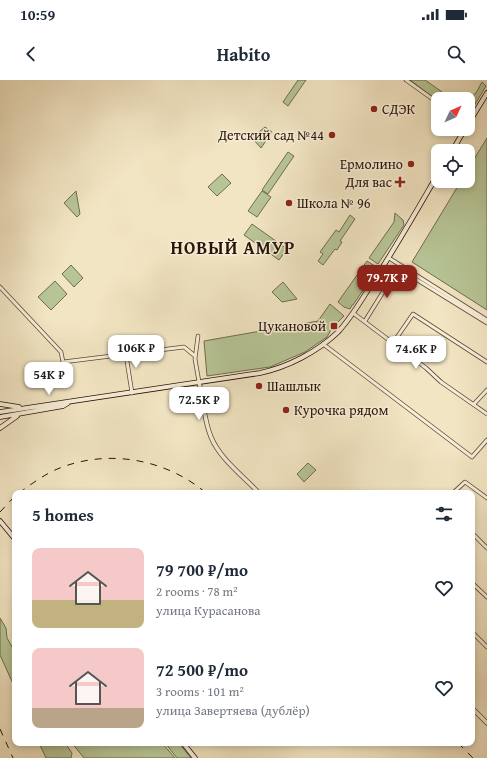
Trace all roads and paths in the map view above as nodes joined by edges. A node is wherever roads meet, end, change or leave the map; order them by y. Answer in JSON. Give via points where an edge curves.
{"nodes":[{"id":1,"x":406,"y":80,"type":"edge"},
{"id":2,"x":487,"y":93,"type":"edge"},
{"id":3,"x":431,"y":99,"type":"edge"},
{"id":4,"x":475,"y":113,"type":"edge"},
{"id":5,"x":431,"y":186,"type":"edge"},
{"id":6,"x":389,"y":258,"type":"junction"},
{"id":7,"x":0,"y":287,"type":"edge"},
{"id":8,"x":353,"y":313,"type":"junction"},
{"id":9,"x":487,"y":320,"type":"edge"},
{"id":10,"x":365,"y":321,"type":"junction"},
{"id":11,"x":487,"y":323,"type":"edge"},
{"id":12,"x":198,"y":336,"type":"dead end"},
{"id":13,"x":393,"y":343,"type":"junction"},
{"id":14,"x":323,"y":344,"type":"junction"},
{"id":15,"x":126,"y":355,"type":"junction"},
{"id":16,"x":195,"y":356,"type":"junction"},
{"id":17,"x":487,"y":362,"type":"edge"},
{"id":18,"x":199,"y":382,"type":"junction"},
{"id":19,"x":487,"y":390,"type":"edge"},
{"id":20,"x":132,"y":393,"type":"junction"},
{"id":21,"x":68,"y":403,"type":"junction"},
{"id":22,"x":0,"y":404,"type":"edge"},
{"id":23,"x":474,"y":404,"type":"junction"},
{"id":24,"x":21,"y":409,"type":"junction"},
{"id":25,"x":0,"y":412,"type":"edge"},
{"id":26,"x":20,"y":414,"type":"junction"},
{"id":27,"x":487,"y":414,"type":"edge"},
{"id":28,"x":0,"y":418,"type":"edge"},
{"id":29,"x":0,"y":428,"type":"edge"},
{"id":30,"x":487,"y":440,"type":"edge"},
{"id":31,"x":256,"y":490,"type":"edge"},
{"id":32,"x":456,"y":490,"type":"edge"},
{"id":33,"x":487,"y":498,"type":"edge"},
{"id":34,"x":0,"y":521,"type":"edge"},
{"id":35,"x":12,"y":535,"type":"edge"},
{"id":36,"x":475,"y":537,"type":"edge"},
{"id":37,"x":487,"y":548,"type":"edge"},
{"id":38,"x":475,"y":586,"type":"edge"},
{"id":39,"x":487,"y":597,"type":"edge"},
{"id":40,"x":475,"y":635,"type":"edge"},
{"id":41,"x":487,"y":647,"type":"edge"},
{"id":42,"x":475,"y":711,"type":"edge"},
{"id":43,"x":487,"y":723,"type":"edge"},
{"id":44,"x":185,"y":746,"type":"edge"},
{"id":45,"x":195,"y":758,"type":"edge"}],
"edges":[{"from":1,"to":3,"type":"street"},
{"from":2,"to":4,"type":"main road"},
{"from":5,"to":6,"type":"main road"},
{"from":6,"to":8,"type":"main road"},
{"from":6,"to":9,"type":"street"},
{"from":7,"to":15,"type":"street","via":[[61,352],[63,362]]},
{"from":8,"to":10,"type":"street"},
{"from":8,"to":14,"type":"main road"},
{"from":10,"to":11,"type":"street","via":[[398,268]]},
{"from":10,"to":13,"type":"street"},
{"from":12,"to":16,"type":"street"},
{"from":13,"to":17,"type":"street","via":[[412,314]]},
{"from":13,"to":23,"type":"street","via":[[441,382]]},
{"from":14,"to":18,"type":"main road","via":[[308,354],[270,371]]},
{"from":14,"to":30,"type":"street","via":[[472,457]]},
{"from":15,"to":16,"type":"street","via":[[184,348]]},
{"from":15,"to":20,"type":"street"},
{"from":16,"to":18,"type":"street"},
{"from":18,"to":20,"type":"main road"},
{"from":18,"to":31,"type":"street","via":[[208,428],[214,444]]},
{"from":19,"to":23,"type":"street"},
{"from":20,"to":21,"type":"main road"},
{"from":21,"to":24,"type":"main road"},
{"from":21,"to":26,"type":"main road"},
{"from":22,"to":24,"type":"main road"},
{"from":23,"to":27,"type":"street"},
{"from":24,"to":25,"type":"main road"},
{"from":26,"to":28,"type":"main road"},
{"from":26,"to":29,"type":"main road"},
{"from":32,"to":33,"type":"street","via":[[463,483],[468,483]]},
{"from":34,"to":35,"type":"main road"},
{"from":36,"to":37,"type":"street"},
{"from":38,"to":39,"type":"street"},
{"from":40,"to":41,"type":"street"},
{"from":42,"to":43,"type":"street"},
{"from":44,"to":45,"type":"main road"}]}
